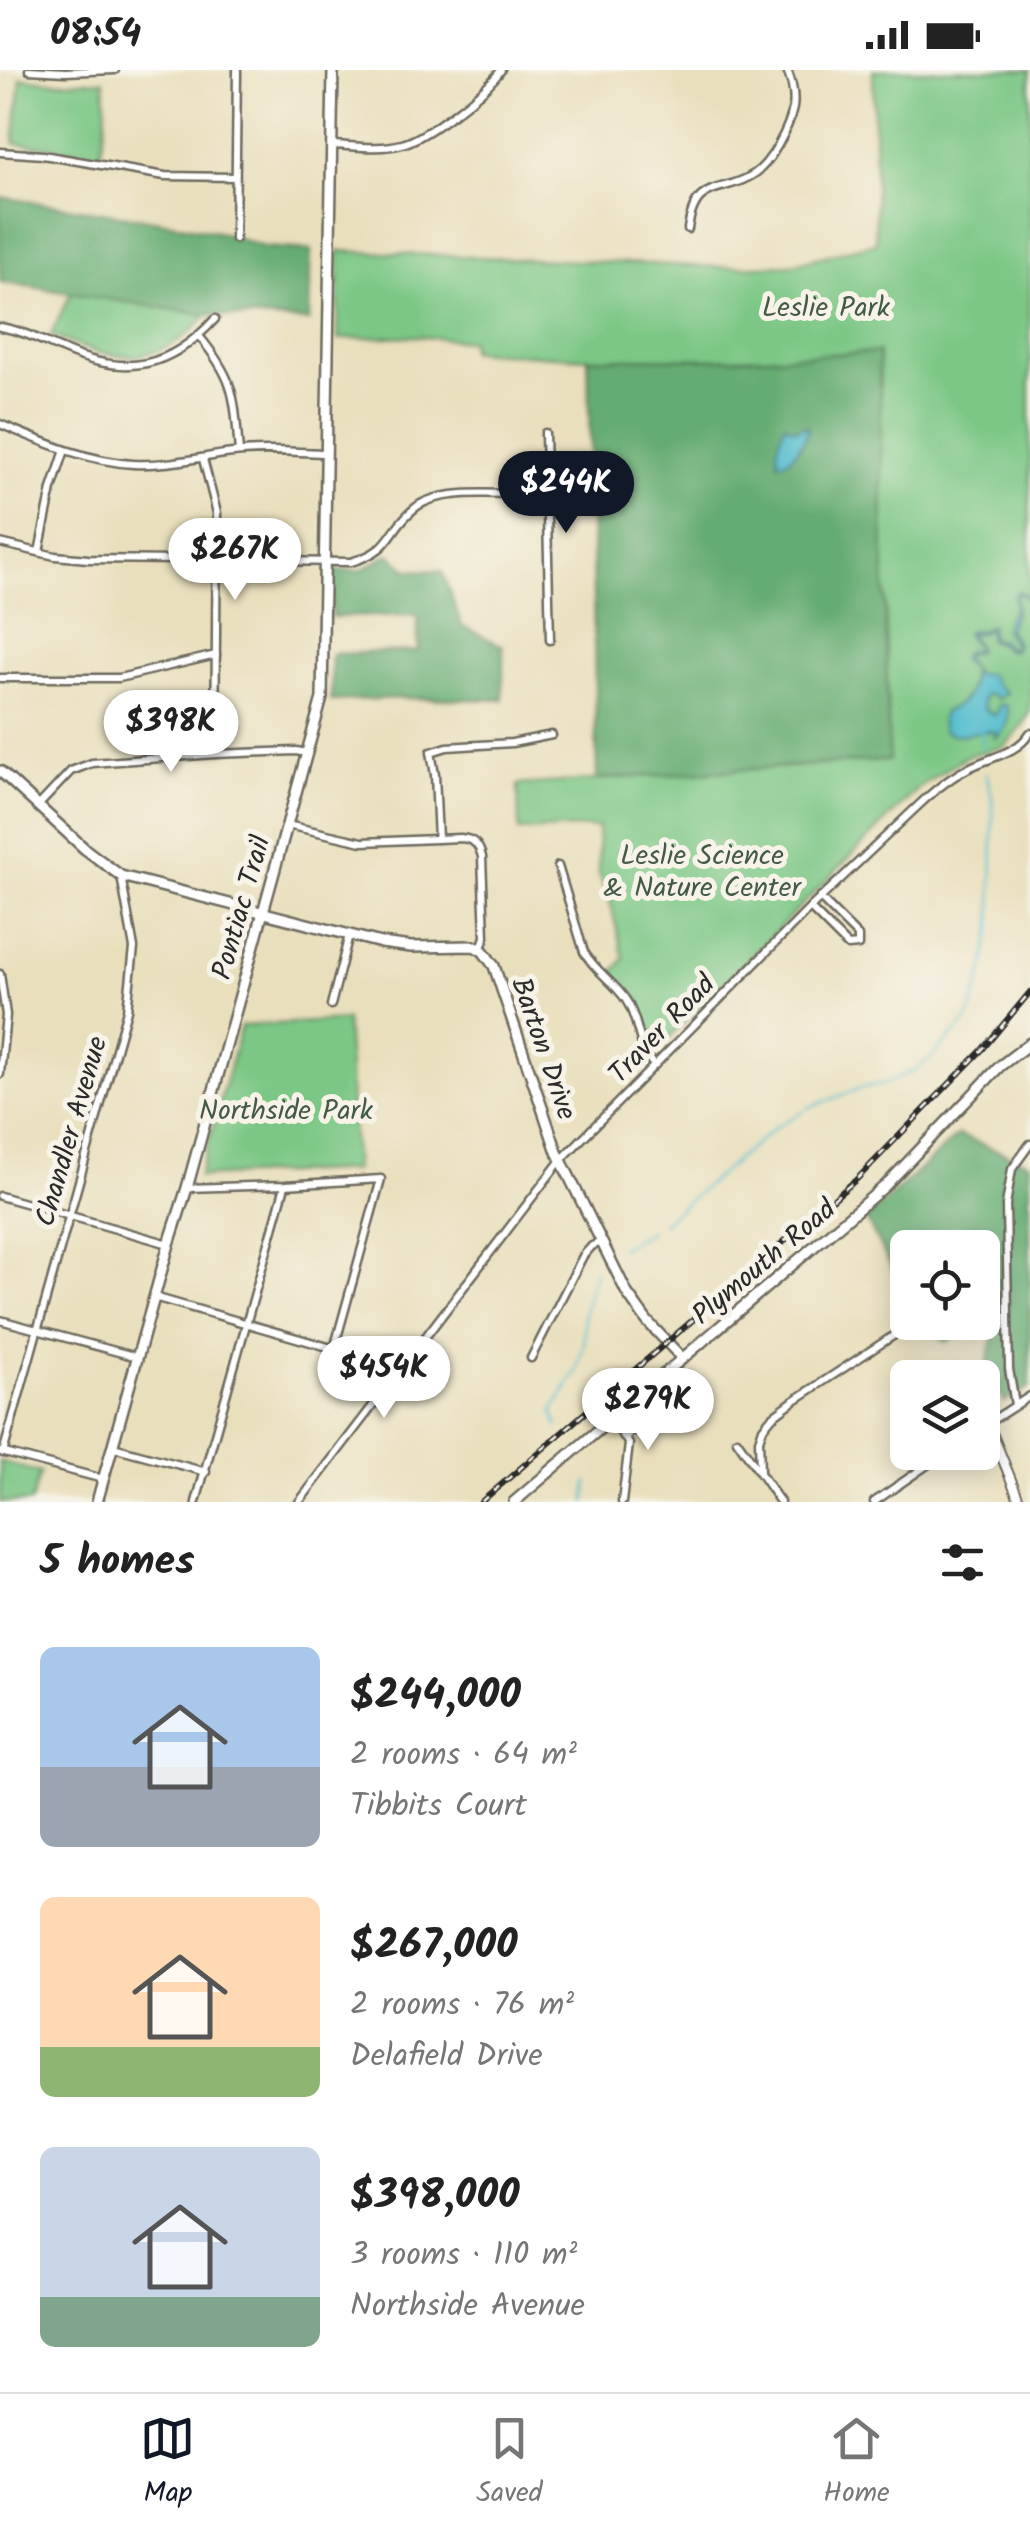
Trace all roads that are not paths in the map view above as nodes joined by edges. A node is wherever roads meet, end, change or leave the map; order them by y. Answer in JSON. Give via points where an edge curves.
{"nodes":[{"id":1,"x":30,"y":70,"type":"edge"},
{"id":2,"x":115,"y":70,"type":"edge"},
{"id":3,"x":237,"y":70,"type":"edge"},
{"id":4,"x":333,"y":70,"type":"edge"},
{"id":5,"x":501,"y":70,"type":"edge"},
{"id":6,"x":787,"y":70,"type":"edge"},
{"id":7,"x":332,"y":145,"type":"junction"},
{"id":8,"x":0,"y":152,"type":"edge"},
{"id":9,"x":235,"y":177,"type":"junction"},
{"id":10,"x":688,"y":229,"type":"dead end"},
{"id":11,"x":235,"y":239,"type":"dead end"},
{"id":12,"x":214,"y":319,"type":"dead end"},
{"id":13,"x":0,"y":327,"type":"edge"},
{"id":14,"x":199,"y":336,"type":"junction"},
{"id":15,"x":0,"y":424,"type":"edge"},
{"id":16,"x":545,"y":433,"type":"dead end"},
{"id":17,"x":65,"y":450,"type":"junction"},
{"id":18,"x":240,"y":452,"type":"junction"},
{"id":19,"x":326,"y":453,"type":"junction"},
{"id":20,"x":203,"y":459,"type":"junction"},
{"id":21,"x":547,"y":496,"type":"junction"},
{"id":22,"x":0,"y":544,"type":"edge"},
{"id":23,"x":39,"y":552,"type":"junction"},
{"id":24,"x":218,"y":560,"type":"junction"},
{"id":25,"x":324,"y":562,"type":"junction"},
{"id":26,"x":550,"y":640,"type":"dead end"},
{"id":27,"x":216,"y":654,"type":"junction"},
{"id":28,"x":0,"y":678,"type":"edge"},
{"id":29,"x":1030,"y":734,"type":"edge"},
{"id":30,"x":552,"y":735,"type":"dead end"},
{"id":31,"x":420,"y":745,"type":"dead end"},
{"id":32,"x":431,"y":752,"type":"junction"},
{"id":33,"x":307,"y":753,"type":"junction"},
{"id":34,"x":214,"y":754,"type":"junction"},
{"id":35,"x":0,"y":771,"type":"edge"},
{"id":36,"x":38,"y":805,"type":"junction"},
{"id":37,"x":287,"y":825,"type":"junction"},
{"id":38,"x":438,"y":839,"type":"junction"},
{"id":39,"x":558,"y":866,"type":"dead end"},
{"id":40,"x":121,"y":876,"type":"junction"},
{"id":41,"x":820,"y":898,"type":"junction"},
{"id":42,"x":810,"y":908,"type":"junction"},
{"id":43,"x":264,"y":913,"type":"junction"},
{"id":44,"x":349,"y":935,"type":"junction"},
{"id":45,"x":481,"y":948,"type":"junction"},
{"id":46,"x":0,"y":974,"type":"edge"},
{"id":47,"x":331,"y":1005,"type":"dead end"},
{"id":48,"x":1030,"y":1043,"type":"edge"},
{"id":49,"x":654,"y":1066,"type":"junction"},
{"id":50,"x":0,"y":1074,"type":"edge"},
{"id":51,"x":1030,"y":1144,"type":"edge"},
{"id":52,"x":561,"y":1160,"type":"junction"},
{"id":53,"x":286,"y":1186,"type":"junction"},
{"id":54,"x":187,"y":1188,"type":"junction"},
{"id":55,"x":0,"y":1196,"type":"edge"},
{"id":56,"x":70,"y":1215,"type":"junction"},
{"id":57,"x":601,"y":1242,"type":"junction"},
{"id":58,"x":169,"y":1244,"type":"junction"},
{"id":59,"x":154,"y":1297,"type":"junction"},
{"id":60,"x":0,"y":1320,"type":"edge"},
{"id":61,"x":246,"y":1324,"type":"junction"},
{"id":62,"x":37,"y":1330,"type":"junction"},
{"id":63,"x":890,"y":1338,"type":"edge"},
{"id":64,"x":334,"y":1349,"type":"junction"},
{"id":65,"x":137,"y":1357,"type":"junction"},
{"id":66,"x":531,"y":1358,"type":"dead end"},
{"id":67,"x":682,"y":1358,"type":"junction"},
{"id":68,"x":401,"y":1368,"type":"junction"},
{"id":69,"x":699,"y":1388,"type":"dead end"},
{"id":70,"x":1030,"y":1396,"type":"edge"},
{"id":71,"x":1015,"y":1404,"type":"junction"},
{"id":72,"x":1000,"y":1414,"type":"edge"},
{"id":73,"x":611,"y":1419,"type":"junction"},
{"id":74,"x":4,"y":1428,"type":"edge"},
{"id":75,"x":626,"y":1437,"type":"junction"},
{"id":76,"x":737,"y":1440,"type":"dead end"},
{"id":77,"x":112,"y":1446,"type":"junction"},
{"id":78,"x":2,"y":1452,"type":"edge"},
{"id":79,"x":1000,"y":1458,"type":"edge"},
{"id":80,"x":920,"y":1470,"type":"edge"},
{"id":81,"x":206,"y":1472,"type":"junction"},
{"id":82,"x":760,"y":1472,"type":"junction"},
{"id":83,"x":104,"y":1479,"type":"junction"},
{"id":84,"x":97,"y":1502,"type":"edge"},
{"id":85,"x":196,"y":1502,"type":"edge"},
{"id":86,"x":299,"y":1502,"type":"edge"},
{"id":87,"x":514,"y":1502,"type":"edge"},
{"id":88,"x":622,"y":1502,"type":"edge"},
{"id":89,"x":780,"y":1502,"type":"edge"},
{"id":90,"x":874,"y":1502,"type":"edge"},
{"id":91,"x":1020,"y":1502,"type":"edge"}],
"edges":[{"from":1,"to":2,"type":"street"},
{"from":3,"to":9,"type":"street"},
{"from":4,"to":7,"type":"main road","name":"Pontiac Trail"},
{"from":5,"to":7,"type":"street","via":[[483,91],[413,140]]},
{"from":6,"to":10,"type":"street","via":[[793,108],[772,155],[754,175],[707,192],[693,208]]},
{"from":7,"to":19,"type":"main road","name":"Pontiac Trail"},
{"from":8,"to":9,"type":"street","via":[[165,176]]},
{"from":9,"to":11,"type":"street"},
{"from":12,"to":14,"type":"street"},
{"from":13,"to":14,"type":"street","via":[[86,360],[121,366],[165,358]]},
{"from":14,"to":18,"type":"street","via":[[231,384]]},
{"from":15,"to":17,"type":"street"},
{"from":16,"to":21,"type":"street"},
{"from":17,"to":20,"type":"street","via":[[130,464]]},
{"from":17,"to":23,"type":"street"},
{"from":18,"to":19,"type":"street"},
{"from":18,"to":20,"type":"street"},
{"from":19,"to":25,"type":"main road","name":"Pontiac Trail"},
{"from":20,"to":24,"type":"street","via":[[217,513]]},
{"from":21,"to":25,"type":"street","via":[[431,499],[412,510],[376,553]]},
{"from":21,"to":26,"type":"street"},
{"from":22,"to":23,"type":"street"},
{"from":23,"to":24,"type":"street"},
{"from":24,"to":25,"type":"street"},
{"from":24,"to":27,"type":"street"},
{"from":25,"to":33,"type":"main road","name":"Pontiac Trail","via":[[322,698]]},
{"from":27,"to":28,"type":"street","via":[[119,678]]},
{"from":27,"to":34,"type":"street"},
{"from":29,"to":41,"type":"street","name":"Traver Road","via":[[1016,749],[938,787]]},
{"from":30,"to":32,"type":"street"},
{"from":31,"to":32,"type":"street"},
{"from":32,"to":38,"type":"street"},
{"from":33,"to":34,"type":"street"},
{"from":33,"to":37,"type":"main road","name":"Pontiac Trail"},
{"from":34,"to":36,"type":"street","via":[[79,767]]},
{"from":35,"to":36,"type":"main road"},
{"from":36,"to":40,"type":"main road"},
{"from":37,"to":38,"type":"street","via":[[362,842]]},
{"from":37,"to":43,"type":"main road","name":"Pontiac Trail"},
{"from":38,"to":45,"type":"street","via":[[469,839],[480,849]]},
{"from":39,"to":49,"type":"street","via":[[584,952],[628,1003]]},
{"from":40,"to":43,"type":"main road"},
{"from":40,"to":56,"type":"street","name":"Chandler Avenue","via":[[134,948],[130,994]]},
{"from":41,"to":42,"type":"street","name":"Traver Road"},
{"from":41,"to":42,"type":"street","via":[[858,936],[858,945],[848,946]]},
{"from":42,"to":49,"type":"street","name":"Traver Road"},
{"from":43,"to":44,"type":"main road"},
{"from":43,"to":54,"type":"main road","name":"Pontiac Trail"},
{"from":44,"to":45,"type":"main road","via":[[396,946]]},
{"from":44,"to":47,"type":"street"},
{"from":45,"to":52,"type":"main road","name":"Barton Drive","via":[[494,966]]},
{"from":46,"to":50,"type":"street","via":[[6,1015]]},
{"from":48,"to":67,"type":"main road","name":"Plymouth Road","via":[[884,1186]]},
{"from":49,"to":52,"type":"street","name":"Traver Road"},
{"from":51,"to":71,"type":"street","via":[[1012,1170],[1006,1205]]},
{"from":52,"to":57,"type":"main road","name":"Barton Drive"},
{"from":52,"to":68,"type":"street","name":"Traver Road"},
{"from":53,"to":54,"type":"street"},
{"from":53,"to":61,"type":"street"},
{"from":53,"to":64,"type":"street","via":[[381,1179]]},
{"from":54,"to":58,"type":"main road","name":"Pontiac Trail"},
{"from":55,"to":56,"type":"street"},
{"from":56,"to":58,"type":"street"},
{"from":56,"to":62,"type":"street","name":"Chandler Avenue"},
{"from":57,"to":66,"type":"street","via":[[583,1256]]},
{"from":57,"to":67,"type":"main road","name":"Barton Drive","via":[[636,1308]]},
{"from":58,"to":59,"type":"main road","name":"Pontiac Trail"},
{"from":59,"to":61,"type":"street"},
{"from":59,"to":65,"type":"main road","name":"Pontiac Trail"},
{"from":60,"to":62,"type":"street"},
{"from":61,"to":64,"type":"street"},
{"from":61,"to":81,"type":"street"},
{"from":62,"to":65,"type":"street"},
{"from":62,"to":74,"type":"street","name":"Chandler Avenue"},
{"from":63,"to":82,"type":"street","via":[[772,1418],[759,1440]]},
{"from":64,"to":68,"type":"street"},
{"from":65,"to":77,"type":"main road","name":"Pontiac Trail"},
{"from":67,"to":73,"type":"main road","name":"Plymouth Road"},
{"from":68,"to":86,"type":"street","name":"Traver Road"},
{"from":69,"to":75,"type":"street","via":[[648,1410]]},
{"from":70,"to":71,"type":"street"},
{"from":71,"to":72,"type":"street"},
{"from":73,"to":75,"type":"street"},
{"from":73,"to":87,"type":"main road","name":"Plymouth Road"},
{"from":74,"to":78,"type":"street","name":"Chandler Avenue"},
{"from":75,"to":88,"type":"street"},
{"from":76,"to":82,"type":"street"},
{"from":77,"to":81,"type":"street"},
{"from":77,"to":83,"type":"main road","name":"Pontiac Trail"},
{"from":78,"to":83,"type":"street"},
{"from":79,"to":91,"type":"street"},
{"from":80,"to":90,"type":"street"},
{"from":81,"to":85,"type":"street"},
{"from":82,"to":89,"type":"street"},
{"from":83,"to":84,"type":"main road","name":"Pontiac Trail"}]}
